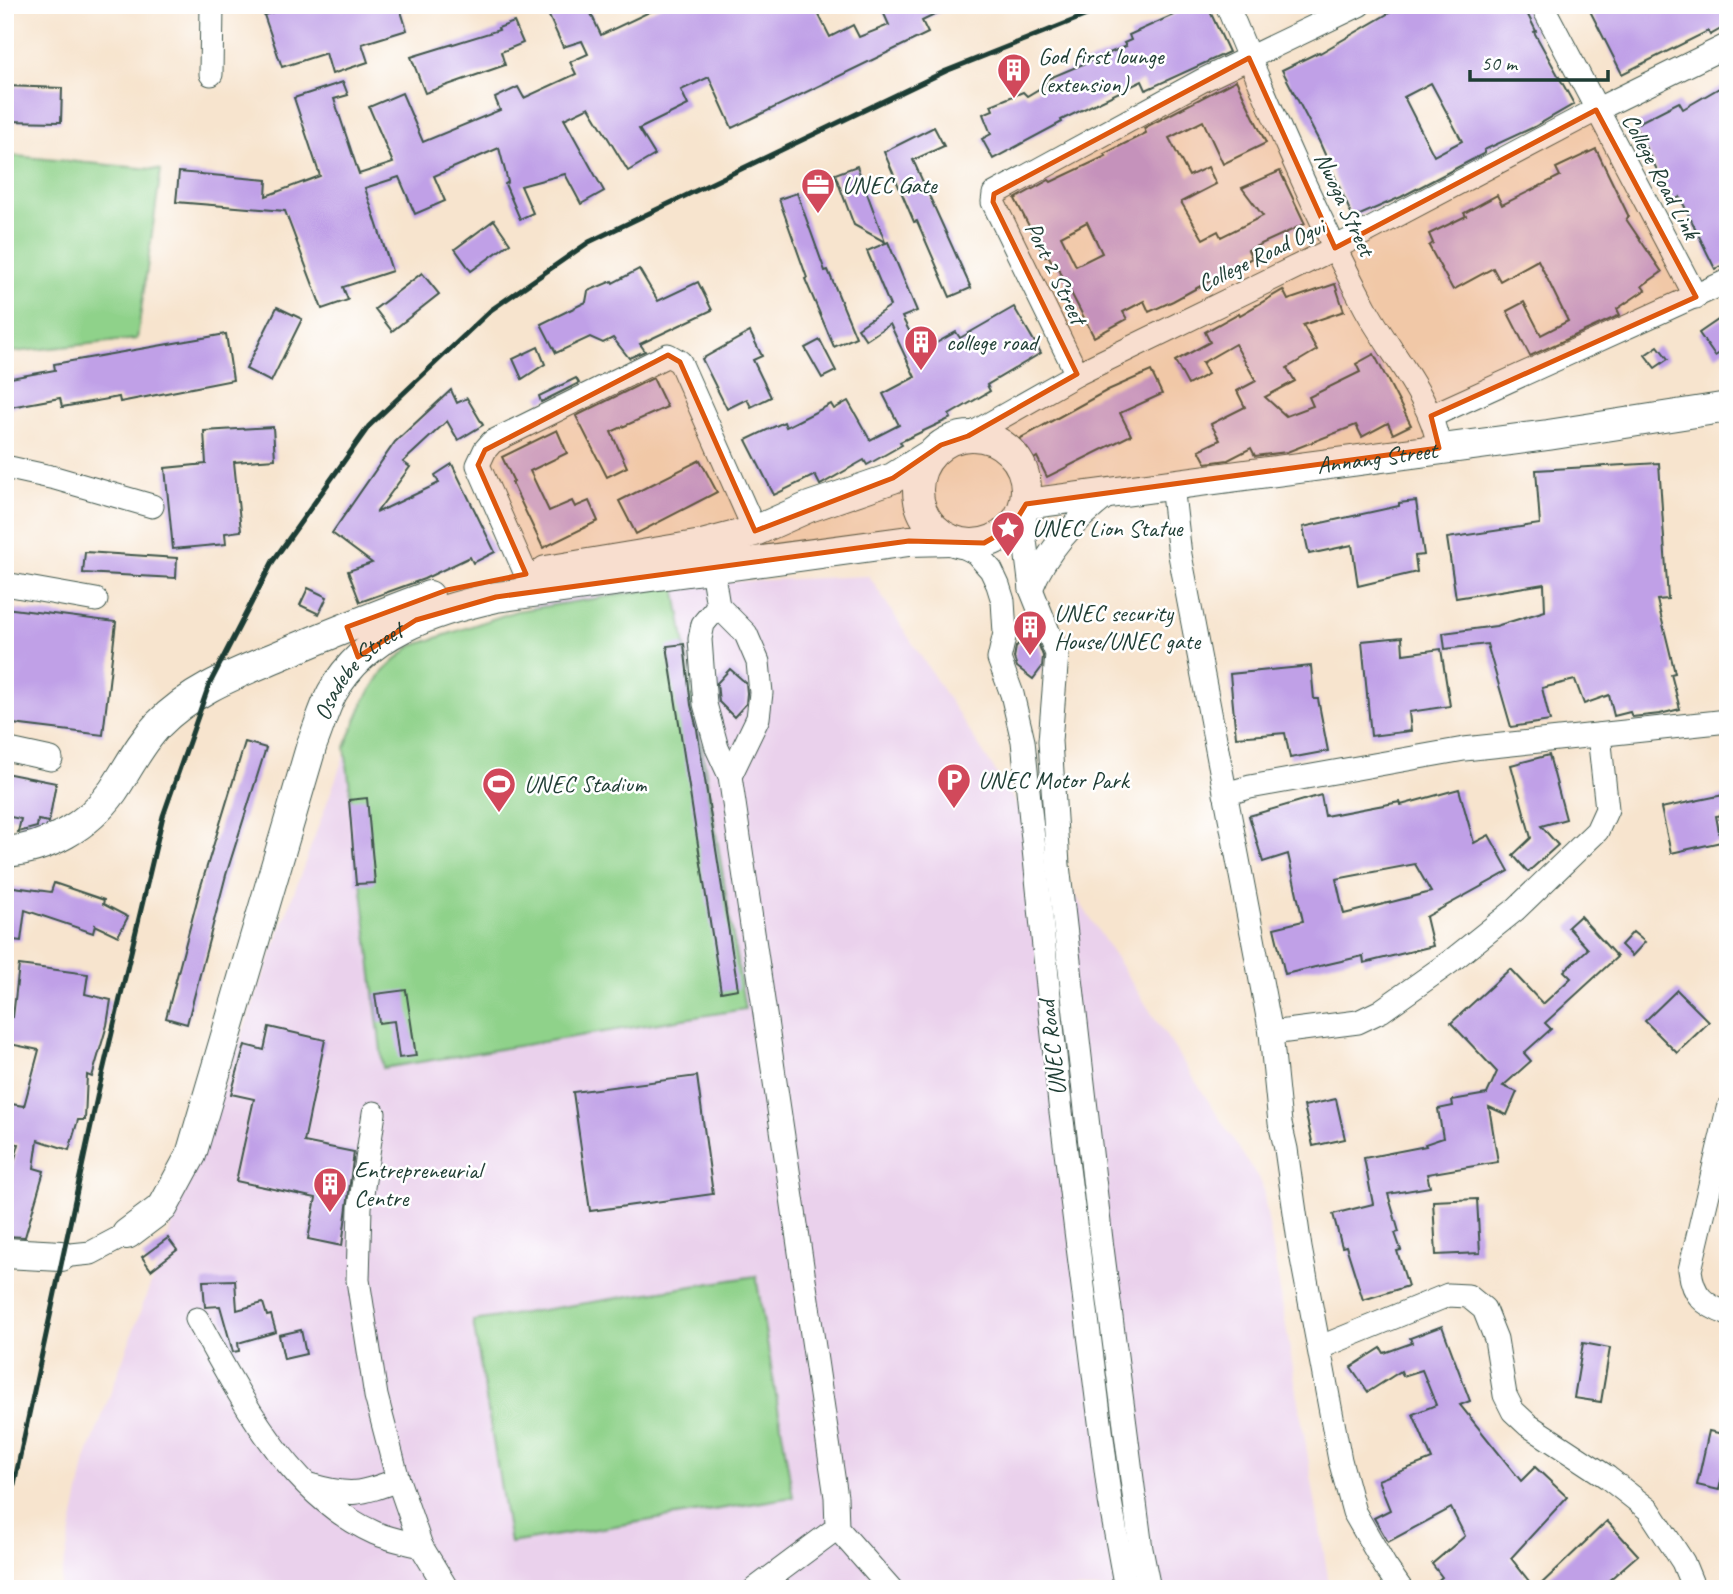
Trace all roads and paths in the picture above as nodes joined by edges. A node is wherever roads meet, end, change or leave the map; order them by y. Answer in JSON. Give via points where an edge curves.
{"nodes":[{"id":1,"x":212,"y":5,"type":"edge"},
{"id":2,"x":1227,"y":5,"type":"edge"},
{"id":3,"x":1359,"y":5,"type":"edge"},
{"id":4,"x":1542,"y":5,"type":"edge"},
{"id":5,"x":1728,"y":45,"type":"edge"},
{"id":6,"x":1249,"y":58,"type":"junction"},
{"id":7,"x":211,"y":74,"type":"dead end"},
{"id":8,"x":1596,"y":110,"type":"junction"},
{"id":9,"x":1335,"y":248,"type":"junction"},
{"id":10,"x":1728,"y":281,"type":"edge"},
{"id":11,"x":1696,"y":297,"type":"junction"},
{"id":12,"x":1077,"y":374,"type":"junction"},
{"id":13,"x":1728,"y":407,"type":"edge"},
{"id":14,"x":1431,"y":416,"type":"junction"},
{"id":15,"x":968,"y":436,"type":"junction"},
{"id":16,"x":1439,"y":448,"type":"junction"},
{"id":17,"x":929,"y":456,"type":"junction"},
{"id":18,"x":5,"y":467,"type":"edge"},
{"id":19,"x":1172,"y":485,"type":"junction"},
{"id":20,"x":1110,"y":494,"type":"junction"},
{"id":21,"x":1026,"y":504,"type":"junction"},
{"id":22,"x":152,"y":506,"type":"dead end"},
{"id":23,"x":755,"y":531,"type":"junction"},
{"id":24,"x":951,"y":540,"type":"junction"},
{"id":25,"x":712,"y":569,"type":"junction"},
{"id":26,"x":526,"y":574,"type":"junction"},
{"id":27,"x":5,"y":584,"type":"edge"},
{"id":28,"x":1031,"y":589,"type":"junction"},
{"id":29,"x":96,"y":600,"type":"dead end"},
{"id":30,"x":718,"y":606,"type":"junction"},
{"id":31,"x":347,"y":627,"type":"junction"},
{"id":32,"x":358,"y":657,"type":"junction"},
{"id":33,"x":1728,"y":721,"type":"edge"},
{"id":34,"x":1599,"y":735,"type":"junction"},
{"id":35,"x":5,"y":749,"type":"edge"},
{"id":36,"x":51,"y":759,"type":"dead end"},
{"id":37,"x":730,"y":776,"type":"junction"},
{"id":38,"x":1225,"y":794,"type":"junction"},
{"id":39,"x":5,"y":852,"type":"edge"},
{"id":40,"x":1271,"y":1033,"type":"junction"},
{"id":41,"x":1085,"y":1103,"type":"junction"},
{"id":42,"x":1060,"y":1104,"type":"junction"},
{"id":43,"x":1728,"y":1109,"type":"edge"},
{"id":44,"x":374,"y":1113,"type":"dead end"},
{"id":45,"x":127,"y":1234,"type":"joint"},
{"id":46,"x":5,"y":1253,"type":"edge"},
{"id":47,"x":61,"y":1256,"type":"joint"},
{"id":48,"x":1728,"y":1314,"type":"edge"},
{"id":49,"x":197,"y":1319,"type":"dead end"},
{"id":50,"x":1321,"y":1348,"type":"junction"},
{"id":51,"x":398,"y":1480,"type":"junction"},
{"id":52,"x":305,"y":1484,"type":"junction"},
{"id":53,"x":837,"y":1528,"type":"junction"},
{"id":54,"x":421,"y":1546,"type":"junction"},
{"id":55,"x":447,"y":1589,"type":"edge"},
{"id":56,"x":755,"y":1589,"type":"edge"},
{"id":57,"x":891,"y":1589,"type":"edge"},
{"id":58,"x":1126,"y":1589,"type":"edge"},
{"id":59,"x":1149,"y":1589,"type":"edge"},
{"id":60,"x":1402,"y":1589,"type":"edge"},
{"id":61,"x":1694,"y":1589,"type":"edge"}],
"edges":[{"from":1,"to":7,"type":"street"},
{"from":2,"to":6,"type":"street","name":"Nwoga Street"},
{"from":3,"to":6,"type":"street"},
{"from":4,"to":8,"type":"street","name":"College Road Link"},
{"from":5,"to":8,"type":"street","name":"College Road Ogui"},
{"from":6,"to":9,"type":"street","name":"Nwoga Street"},
{"from":6,"to":12,"type":"street","name":"Port 2 Street","via":[[995,194],[993,202]]},
{"from":8,"to":9,"type":"street","name":"College Road Ogui"},
{"from":8,"to":11,"type":"street","name":"College Road Link"},
{"from":9,"to":12,"type":"street","name":"College Road Ogui"},
{"from":9,"to":14,"type":"street","name":"Nwoga Street"},
{"from":10,"to":11,"type":"street"},
{"from":11,"to":14,"type":"street"},
{"from":12,"to":15,"type":"street","name":"College Road Ogui"},
{"from":13,"to":16,"type":"main road","name":"Annang Street"},
{"from":14,"to":16,"type":"street","name":"Nwoga Street"},
{"from":15,"to":17,"type":"main road","via":[[954,438]]},
{"from":15,"to":21,"type":"main road","via":[[983,437],[1011,452],[1026,481]]},
{"from":16,"to":19,"type":"main road","name":"Annang Street"},
{"from":17,"to":23,"type":"main road","name":"Osadebe Street","via":[[893,478]]},
{"from":17,"to":24,"type":"main road","via":[[917,488],[919,505],[926,520]]},
{"from":18,"to":22,"type":"street"},
{"from":19,"to":20,"type":"main road","name":"Annang Street"},
{"from":19,"to":38,"type":"street","via":[[1180,555]]},
{"from":20,"to":21,"type":"main road","name":"Annang Street"},
{"from":20,"to":28,"type":"street","via":[[1063,536]]},
{"from":21,"to":24,"type":"main road","via":[[1012,527],[999,537],[984,543]]},
{"from":21,"to":28,"type":"street","name":"UNEC Road","via":[[1024,532]]},
{"from":23,"to":26,"type":"main road","name":"Osadebe Street","via":[[702,545]]},
{"from":23,"to":26,"type":"street","via":[[680,362],[668,355],[492,442],[485,450],[478,465]]},
{"from":24,"to":25,"type":"main road","name":"Osadebe Street","via":[[909,541]]},
{"from":24,"to":42,"type":"street","name":"UNEC Road","via":[[976,553],[991,570],[1003,601],[1005,633],[999,659],[1023,741]]},
{"from":25,"to":30,"type":"street"},
{"from":25,"to":32,"type":"main road","name":"Osadebe Street","via":[[462,605],[416,620]]},
{"from":26,"to":31,"type":"main road","name":"Osadebe Street","via":[[447,590]]},
{"from":27,"to":29,"type":"street"},
{"from":28,"to":41,"type":"street","name":"UNEC Road","via":[[1057,654],[1049,741]]},
{"from":30,"to":37,"type":"street","via":[[703,624],[700,639],[705,704]]},
{"from":30,"to":37,"type":"street","via":[[746,634],[758,662],[761,693],[758,718]]},
{"from":31,"to":32,"type":"main road"},
{"from":31,"to":39,"type":"main road","name":"Osadebe Street","via":[[209,685],[156,726],[100,807],[44,845]]},
{"from":32,"to":45,"type":"main road","name":"Osadebe Street","via":[[332,694],[312,744],[191,1155],[163,1207]]},
{"from":33,"to":34,"type":"street"},
{"from":34,"to":38,"type":"street","via":[[1464,749]]},
{"from":34,"to":40,"type":"street","via":[[1607,809],[1597,831],[1515,910],[1381,1011],[1358,1022]]},
{"from":35,"to":36,"type":"street"},
{"from":37,"to":53,"type":"street"},
{"from":38,"to":40,"type":"street"},
{"from":40,"to":50,"type":"street","via":[[1280,1123]]},
{"from":41,"to":42,"type":"street"},
{"from":41,"to":59,"type":"street","name":"UNEC Road"},
{"from":42,"to":58,"type":"street","name":"UNEC Road","via":[[1110,1501]]},
{"from":43,"to":48,"type":"street","via":[[1690,1270],[1693,1288],[1704,1301]]},
{"from":44,"to":51,"type":"street","via":[[360,1207],[358,1280],[376,1396]]},
{"from":45,"to":47,"type":"street","via":[[91,1253]]},
{"from":46,"to":47,"type":"main road"},
{"from":49,"to":52,"type":"street","via":[[249,1412]]},
{"from":50,"to":60,"type":"street","via":[[1354,1512]]},
{"from":50,"to":61,"type":"street","via":[[1448,1295],[1468,1296],[1484,1309],[1496,1339],[1505,1395],[1513,1410],[1648,1510],[1683,1562]]},
{"from":51,"to":52,"type":"street","via":[[368,1491],[340,1494]]},
{"from":51,"to":54,"type":"street"},
{"from":52,"to":54,"type":"street","via":[[349,1520],[377,1534]]},
{"from":53,"to":56,"type":"street"},
{"from":53,"to":57,"type":"street"},
{"from":54,"to":55,"type":"street"}]}
